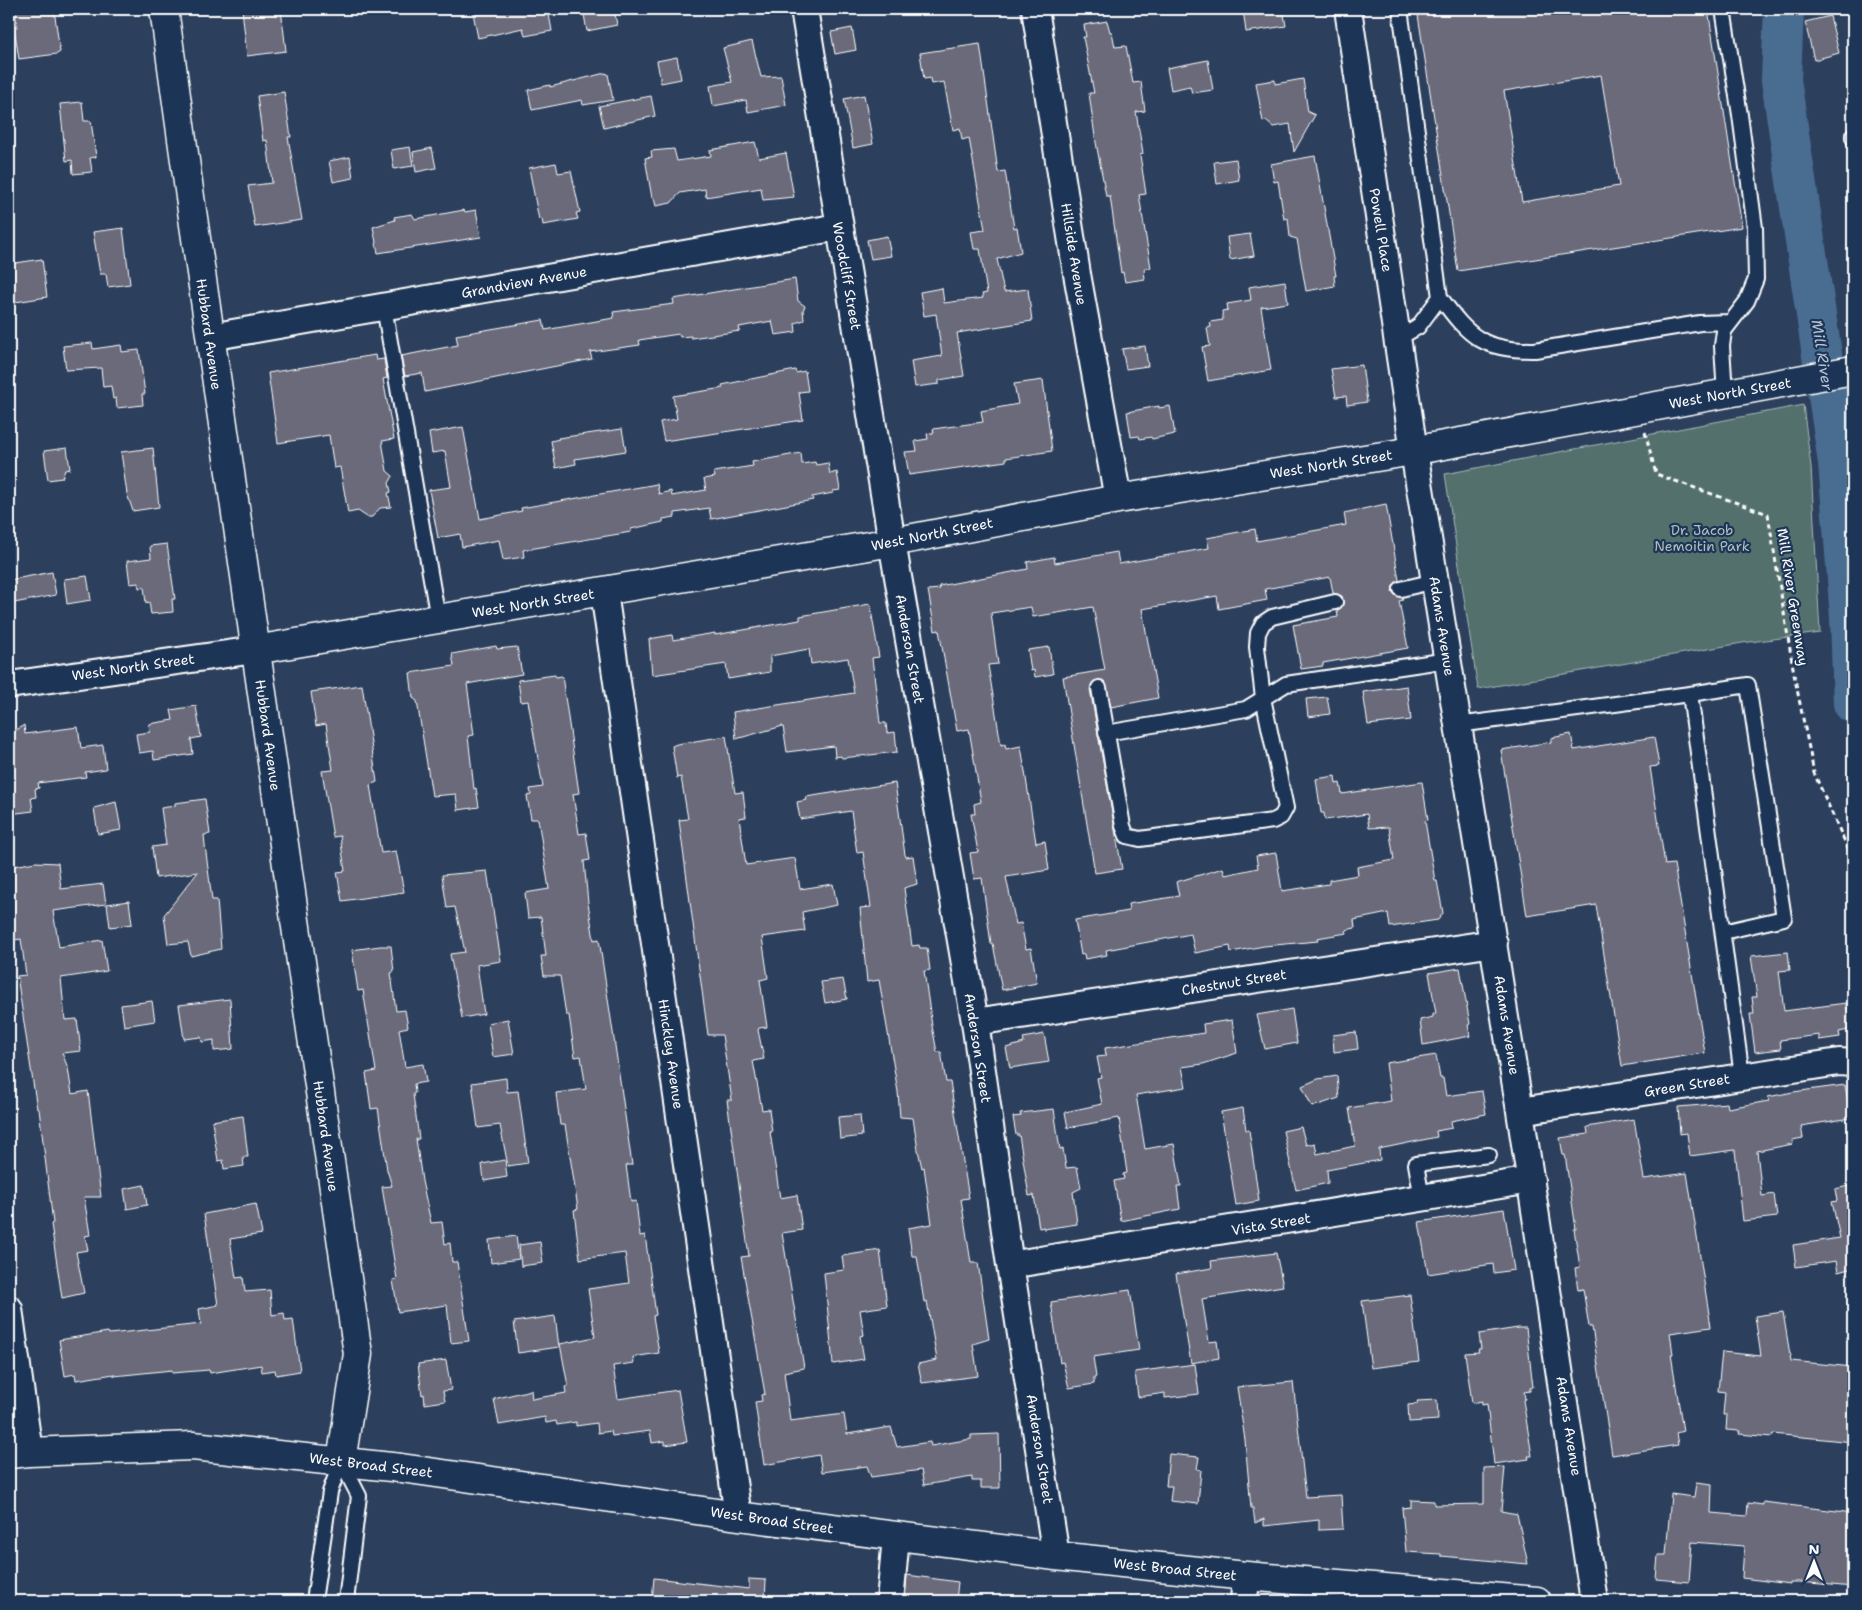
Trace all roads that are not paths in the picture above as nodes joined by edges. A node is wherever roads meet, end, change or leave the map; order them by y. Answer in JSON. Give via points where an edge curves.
{"nodes":[{"id":1,"x":164,"y":9,"type":"edge"},
{"id":2,"x":804,"y":9,"type":"edge"},
{"id":3,"x":1035,"y":9,"type":"edge"},
{"id":4,"x":1348,"y":9,"type":"edge"},
{"id":5,"x":1400,"y":9,"type":"edge"},
{"id":6,"x":1723,"y":9,"type":"edge"},
{"id":7,"x":839,"y":227,"type":"junction"},
{"id":8,"x":1440,"y":297,"type":"junction"},
{"id":9,"x":384,"y":307,"type":"junction"},
{"id":10,"x":1729,"y":322,"type":"junction"},
{"id":11,"x":210,"y":337,"type":"junction"},
{"id":12,"x":1397,"y":339,"type":"junction"},
{"id":13,"x":1853,"y":370,"type":"edge"},
{"id":14,"x":1725,"y":394,"type":"junction"},
{"id":15,"x":1414,"y":450,"type":"junction"},
{"id":16,"x":1118,"y":499,"type":"junction"},
{"id":17,"x":892,"y":542,"type":"junction"},
{"id":18,"x":1435,"y":581,"type":"junction"},
{"id":19,"x":1401,"y":588,"type":"dead end"},
{"id":20,"x":604,"y":592,"type":"junction"},
{"id":21,"x":1335,"y":602,"type":"dead end"},
{"id":22,"x":438,"y":619,"type":"junction"},
{"id":23,"x":255,"y":650,"type":"junction"},
{"id":24,"x":1448,"y":660,"type":"junction"},
{"id":25,"x":9,"y":685,"type":"edge"},
{"id":26,"x":1099,"y":688,"type":"dead end"},
{"id":27,"x":1690,"y":694,"type":"junction"},
{"id":28,"x":1262,"y":698,"type":"junction"},
{"id":29,"x":1458,"y":725,"type":"junction"},
{"id":30,"x":1106,"y":733,"type":"junction"},
{"id":31,"x":1723,"y":932,"type":"junction"},
{"id":32,"x":1494,"y":943,"type":"junction"},
{"id":33,"x":975,"y":1022,"type":"junction"},
{"id":34,"x":1853,"y":1063,"type":"edge"},
{"id":35,"x":1742,"y":1076,"type":"junction"},
{"id":36,"x":1520,"y":1111,"type":"junction"},
{"id":37,"x":1490,"y":1155,"type":"dead end"},
{"id":38,"x":1531,"y":1180,"type":"junction"},
{"id":39,"x":1422,"y":1199,"type":"junction"},
{"id":40,"x":1010,"y":1265,"type":"junction"},
{"id":41,"x":9,"y":1309,"type":"edge"},
{"id":42,"x":19,"y":1453,"type":"edge"},
{"id":43,"x":341,"y":1461,"type":"junction"},
{"id":44,"x":738,"y":1516,"type":"junction"},
{"id":45,"x":896,"y":1537,"type":"junction"},
{"id":46,"x":1056,"y":1556,"type":"junction"},
{"id":47,"x":1245,"y":1589,"type":"edge"},
{"id":48,"x":1454,"y":1597,"type":"edge"},
{"id":49,"x":314,"y":1601,"type":"edge"},
{"id":50,"x":346,"y":1601,"type":"edge"},
{"id":51,"x":890,"y":1601,"type":"edge"},
{"id":52,"x":1537,"y":1601,"type":"edge"},
{"id":53,"x":1594,"y":1601,"type":"edge"}],
"edges":[{"from":1,"to":11,"type":"street","name":"Hubbard Avenue"},
{"from":2,"to":7,"type":"street","name":"Woodcliff Street"},
{"from":3,"to":16,"type":"street","name":"Hillside Avenue","via":[[1077,274]]},
{"from":4,"to":12,"type":"street","name":"Powell Place"},
{"from":5,"to":8,"type":"lane"},
{"from":6,"to":10,"type":"lane","via":[[1755,228],[1754,286],[1747,301]]},
{"from":7,"to":9,"type":"street","name":"Grandview Avenue"},
{"from":7,"to":17,"type":"street","name":"Woodcliff Street"},
{"from":8,"to":10,"type":"lane","via":[[1479,340],[1513,350],[1535,350],[1700,323]]},
{"from":8,"to":12,"type":"lane","via":[[1418,327]]},
{"from":9,"to":11,"type":"street","name":"Grandview Avenue"},
{"from":9,"to":22,"type":"lane"},
{"from":10,"to":14,"type":"lane","via":[[1722,346]]},
{"from":11,"to":23,"type":"street","name":"Hubbard Avenue"},
{"from":12,"to":15,"type":"street","name":"Powell Place"},
{"from":13,"to":14,"type":"street","name":"West North Street"},
{"from":14,"to":15,"type":"street","name":"West North Street"},
{"from":15,"to":16,"type":"street","name":"West North Street"},
{"from":15,"to":18,"type":"street","name":"Adams Avenue"},
{"from":16,"to":17,"type":"street","name":"West North Street"},
{"from":17,"to":20,"type":"street","name":"West North Street"},
{"from":17,"to":33,"type":"street","name":"Anderson Street"},
{"from":18,"to":19,"type":"lane"},
{"from":18,"to":24,"type":"street","name":"Adams Avenue"},
{"from":20,"to":22,"type":"street","name":"West North Street"},
{"from":20,"to":44,"type":"street","name":"Hinckley Avenue"},
{"from":21,"to":28,"type":"lane","via":[[1272,617],[1263,623],[1257,647]]},
{"from":22,"to":23,"type":"street","name":"West North Street"},
{"from":23,"to":25,"type":"street","name":"West North Street"},
{"from":23,"to":43,"type":"street","name":"Hubbard Avenue","via":[[358,1354]]},
{"from":24,"to":28,"type":"lane","via":[[1286,684]]},
{"from":24,"to":29,"type":"street","name":"Adams Avenue"},
{"from":26,"to":30,"type":"lane"},
{"from":27,"to":29,"type":"lane"},
{"from":27,"to":31,"type":"lane"},
{"from":27,"to":31,"type":"lane","via":[[1748,685],[1784,918]]},
{"from":28,"to":30,"type":"lane","via":[[1246,709],[1226,714]]},
{"from":28,"to":30,"type":"lane","via":[[1286,808],[1281,817],[1273,821],[1140,838],[1127,836]]},
{"from":29,"to":32,"type":"street","name":"Adams Avenue"},
{"from":31,"to":35,"type":"lane"},
{"from":32,"to":33,"type":"street","name":"Chestnut Street"},
{"from":32,"to":36,"type":"street","name":"Adams Avenue"},
{"from":33,"to":40,"type":"street","name":"Anderson Street"},
{"from":34,"to":35,"type":"street","name":"Green Street","via":[[1840,1062]]},
{"from":35,"to":36,"type":"street","name":"Green Street"},
{"from":36,"to":38,"type":"street","name":"Adams Avenue"},
{"from":37,"to":39,"type":"lane","via":[[1416,1164]]},
{"from":38,"to":39,"type":"street","name":"Vista Street"},
{"from":38,"to":53,"type":"street","name":"Adams Avenue"},
{"from":39,"to":40,"type":"street","name":"Vista Street"},
{"from":40,"to":46,"type":"street","name":"Anderson Street"},
{"from":41,"to":42,"type":"street"},
{"from":42,"to":43,"type":"street","name":"West Broad Street","via":[[193,1446]]},
{"from":43,"to":44,"type":"street","name":"West Broad Street"},
{"from":43,"to":49,"type":"lane","via":[[330,1492]]},
{"from":43,"to":50,"type":"lane","via":[[359,1496]]},
{"from":44,"to":45,"type":"street","name":"West Broad Street"},
{"from":45,"to":46,"type":"street","name":"West Broad Street"},
{"from":45,"to":51,"type":"street"},
{"from":46,"to":47,"type":"street","name":"West Broad Street"},
{"from":47,"to":48,"type":"street","name":"West Broad Street"},
{"from":48,"to":52,"type":"street","name":"West Broad Street"}]}
